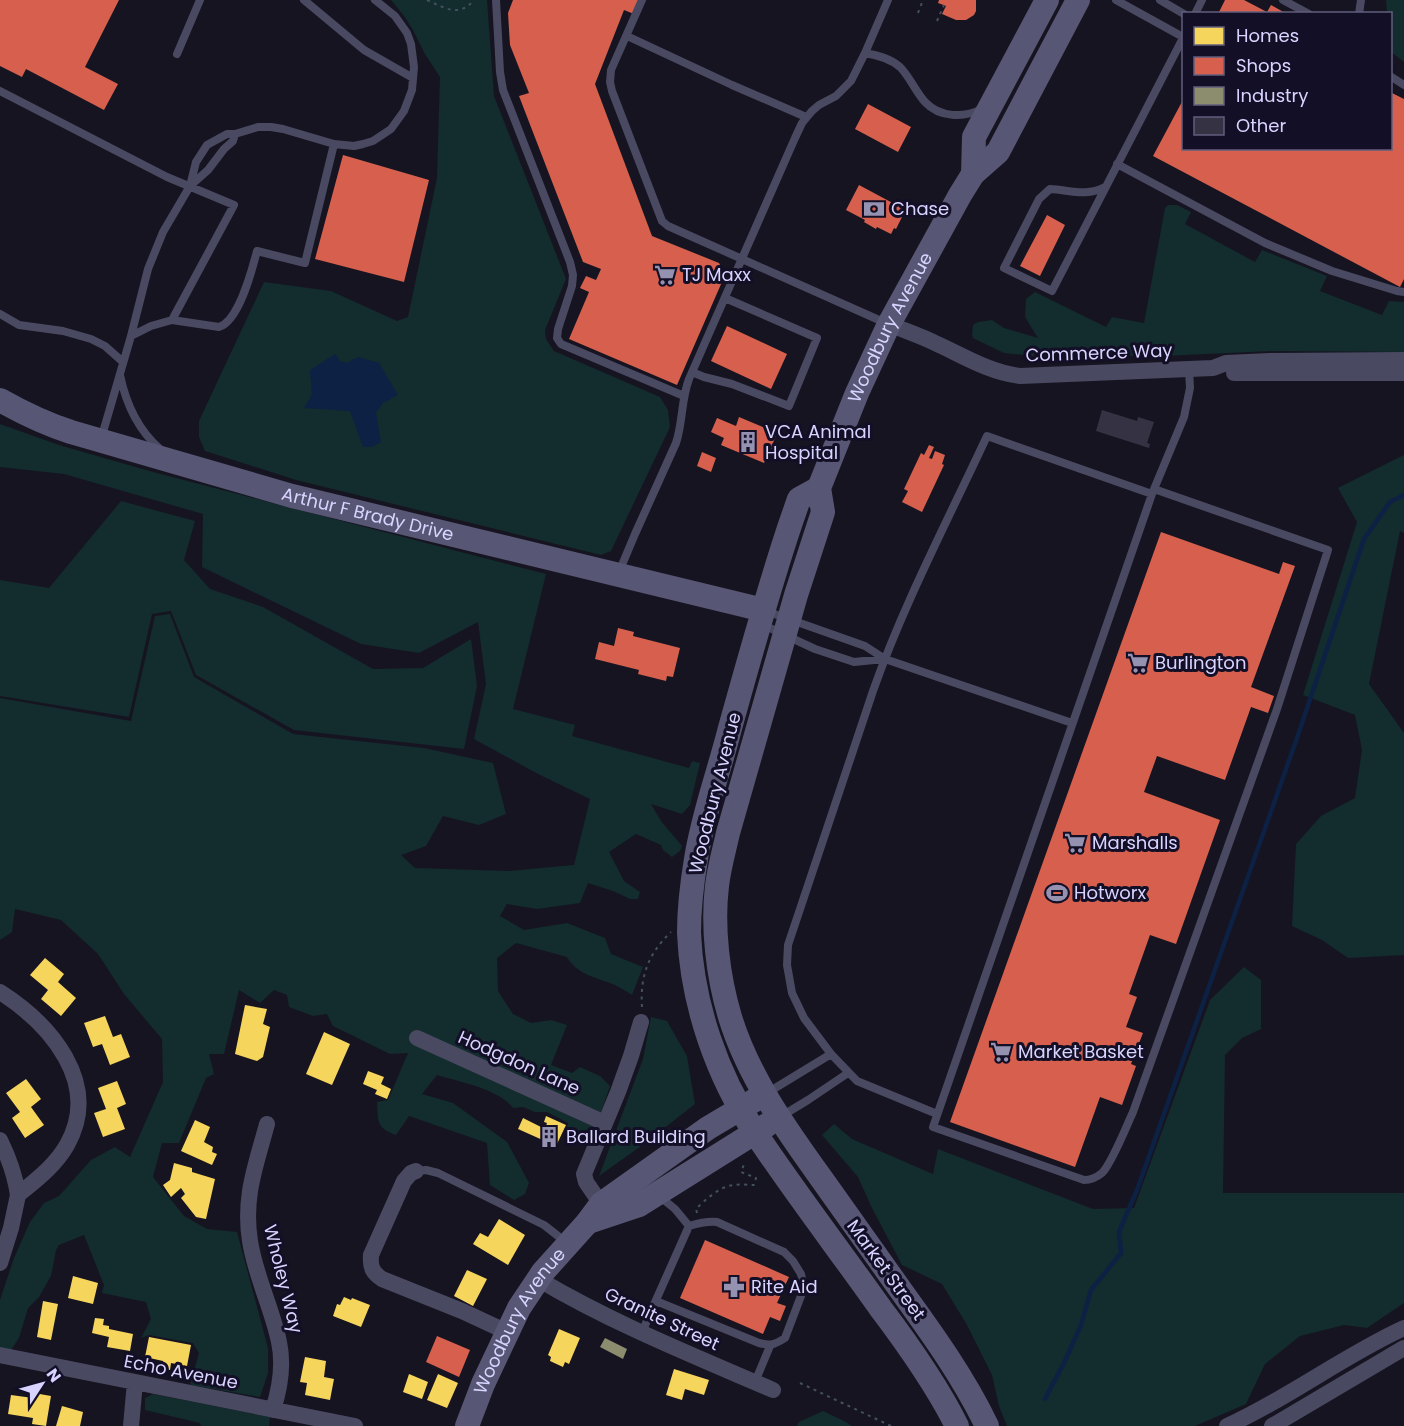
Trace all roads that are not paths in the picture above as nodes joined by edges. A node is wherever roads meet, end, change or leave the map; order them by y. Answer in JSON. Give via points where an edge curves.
{"nodes":[{"id":1,"x":200,"y":0,"type":"edge"},
{"id":2,"x":304,"y":0,"type":"edge"},
{"id":3,"x":375,"y":0,"type":"edge"},
{"id":4,"x":496,"y":0,"type":"edge"},
{"id":5,"x":642,"y":0,"type":"edge"},
{"id":6,"x":888,"y":0,"type":"edge"},
{"id":7,"x":1047,"y":0,"type":"edge"},
{"id":8,"x":1078,"y":0,"type":"edge"},
{"id":9,"x":1116,"y":0,"type":"edge"},
{"id":10,"x":1160,"y":0,"type":"edge"},
{"id":11,"x":1283,"y":0,"type":"edge"},
{"id":12,"x":1305,"y":12,"type":"edge"},
{"id":13,"x":1182,"y":13,"type":"edge"},
{"id":14,"x":627,"y":36,"type":"junction"},
{"id":15,"x":1182,"y":36,"type":"edge"},
{"id":16,"x":1182,"y":39,"type":"edge"},
{"id":17,"x":865,"y":53,"type":"junction"},
{"id":18,"x":177,"y":54,"type":"dead end"},
{"id":19,"x":413,"y":78,"type":"junction"},
{"id":20,"x":0,"y":91,"type":"edge"},
{"id":21,"x":991,"y":105,"type":"junction"},
{"id":22,"x":806,"y":117,"type":"junction"},
{"id":23,"x":236,"y":134,"type":"junction"},
{"id":24,"x":334,"y":144,"type":"junction"},
{"id":25,"x":1115,"y":167,"type":"junction"},
{"id":26,"x":973,"y":174,"type":"junction"},
{"id":27,"x":190,"y":186,"type":"junction"},
{"id":28,"x":1105,"y":187,"type":"junction"},
{"id":29,"x":742,"y":260,"type":"junction"},
{"id":30,"x":1404,"y":292,"type":"edge"},
{"id":31,"x":725,"y":298,"type":"junction"},
{"id":32,"x":0,"y":314,"type":"edge"},
{"id":33,"x":172,"y":320,"type":"junction"},
{"id":34,"x":889,"y":324,"type":"junction"},
{"id":35,"x":131,"y":336,"type":"junction"},
{"id":36,"x":1404,"y":360,"type":"edge"},
{"id":37,"x":123,"y":362,"type":"junction"},
{"id":38,"x":1213,"y":368,"type":"junction"},
{"id":39,"x":1189,"y":369,"type":"junction"},
{"id":40,"x":692,"y":372,"type":"junction"},
{"id":41,"x":1404,"y":373,"type":"edge"},
{"id":42,"x":119,"y":374,"type":"junction"},
{"id":43,"x":684,"y":396,"type":"junction"},
{"id":44,"x":0,"y":400,"type":"edge"},
{"id":45,"x":100,"y":440,"type":"junction"},
{"id":46,"x":182,"y":465,"type":"junction"},
{"id":47,"x":819,"y":488,"type":"junction"},
{"id":48,"x":1153,"y":491,"type":"junction"},
{"id":49,"x":617,"y":576,"type":"junction"},
{"id":50,"x":762,"y":617,"type":"junction"},
{"id":51,"x":787,"y":627,"type":"junction"},
{"id":52,"x":885,"y":659,"type":"junction"},
{"id":53,"x":1072,"y":723,"type":"junction"},
{"id":54,"x":0,"y":992,"type":"edge"},
{"id":55,"x":641,"y":1022,"type":"road end"},
{"id":56,"x":417,"y":1038,"type":"dead end"},
{"id":57,"x":831,"y":1054,"type":"junction"},
{"id":58,"x":848,"y":1073,"type":"junction"},
{"id":59,"x":766,"y":1094,"type":"junction"},
{"id":60,"x":741,"y":1109,"type":"junction"},
{"id":61,"x":937,"y":1114,"type":"junction"},
{"id":62,"x":780,"y":1118,"type":"junction"},
{"id":63,"x":605,"y":1123,"type":"junction"},
{"id":64,"x":267,"y":1124,"type":"dead end"},
{"id":65,"x":755,"y":1132,"type":"junction"},
{"id":66,"x":0,"y":1140,"type":"edge"},
{"id":67,"x":416,"y":1171,"type":"joint"},
{"id":68,"x":657,"y":1194,"type":"junction"},
{"id":69,"x":18,"y":1195,"type":"junction"},
{"id":70,"x":594,"y":1214,"type":"junction"},
{"id":71,"x":689,"y":1226,"type":"junction"},
{"id":72,"x":567,"y":1243,"type":"junction"},
{"id":73,"x":0,"y":1263,"type":"edge"},
{"id":74,"x":538,"y":1279,"type":"junction"},
{"id":75,"x":656,"y":1301,"type":"junction"},
{"id":76,"x":1404,"y":1328,"type":"edge"},
{"id":77,"x":507,"y":1332,"type":"junction"},
{"id":78,"x":642,"y":1333,"type":"junction"},
{"id":79,"x":770,"y":1346,"type":"junction"},
{"id":80,"x":1404,"y":1348,"type":"edge"},
{"id":81,"x":0,"y":1355,"type":"edge"},
{"id":82,"x":135,"y":1382,"type":"junction"},
{"id":83,"x":755,"y":1382,"type":"junction"},
{"id":84,"x":773,"y":1390,"type":"dead end"},
{"id":85,"x":273,"y":1410,"type":"junction"},
{"id":86,"x":131,"y":1426,"type":"edge"},
{"id":87,"x":355,"y":1426,"type":"edge"},
{"id":88,"x":466,"y":1426,"type":"edge"},
{"id":89,"x":957,"y":1426,"type":"edge"},
{"id":90,"x":987,"y":1426,"type":"edge"},
{"id":91,"x":1227,"y":1426,"type":"edge"},
{"id":92,"x":1272,"y":1426,"type":"edge"}],
"edges":[{"from":1,"to":18,"type":"lane"},
{"from":2,"to":19,"type":"lane","via":[[364,50]]},
{"from":3,"to":19,"type":"lane","via":[[395,16],[407,33],[414,55]]},
{"from":4,"to":43,"type":"lane","via":[[503,90],[573,275],[557,338],[561,344]]},
{"from":5,"to":14,"type":"lane"},
{"from":6,"to":17,"type":"lane"},
{"from":7,"to":21,"type":"main road","name":"Woodbury Avenue"},
{"from":8,"to":26,"type":"main road","name":"Woodbury Avenue","via":[[998,152]]},
{"from":9,"to":15,"type":"lane"},
{"from":10,"to":13,"type":"lane"},
{"from":11,"to":12,"type":"lane"},
{"from":14,"to":22,"type":"lane"},
{"from":14,"to":29,"type":"lane","via":[[611,70],[610,82],[662,221]]},
{"from":16,"to":25,"type":"lane"},
{"from":17,"to":21,"type":"lane","via":[[898,65],[925,102],[946,114],[964,116]]},
{"from":17,"to":22,"type":"lane","via":[[844,89]]},
{"from":19,"to":24,"type":"lane","via":[[409,101],[391,129],[363,144]]},
{"from":20,"to":27,"type":"lane"},
{"from":21,"to":26,"type":"main road","name":"Woodbury Avenue","via":[[974,137]]},
{"from":22,"to":29,"type":"lane"},
{"from":23,"to":24,"type":"lane","via":[[271,127]]},
{"from":23,"to":27,"type":"lane"},
{"from":23,"to":27,"type":"lane","via":[[226,134],[207,145],[196,162]]},
{"from":24,"to":33,"type":"lane","via":[[305,263],[257,251],[245,292],[226,324],[219,327]]},
{"from":25,"to":28,"type":"lane"},
{"from":25,"to":30,"type":"lane","via":[[1265,243],[1332,271]]},
{"from":26,"to":34,"type":"main road","name":"Woodbury Avenue"},
{"from":27,"to":33,"type":"lane","via":[[234,205]]},
{"from":27,"to":35,"type":"lane","via":[[163,232],[148,269]]},
{"from":28,"to":28,"type":"lane","via":[[1052,291],[1004,268],[1039,199],[1050,189],[1080,193]]},
{"from":29,"to":31,"type":"lane"},
{"from":29,"to":34,"type":"lane"},
{"from":31,"to":40,"type":"lane"},
{"from":31,"to":40,"type":"lane","via":[[817,338],[789,406]]},
{"from":32,"to":37,"type":"lane","via":[[19,325],[91,339]]},
{"from":33,"to":35,"type":"lane"},
{"from":34,"to":39,"type":"street","name":"Commerce Way","via":[[1004,374]]},
{"from":34,"to":47,"type":"main road","name":"Woodbury Avenue"},
{"from":35,"to":37,"type":"lane"},
{"from":36,"to":38,"type":"street","name":"Commerce Way","via":[[1270,361],[1226,363]]},
{"from":37,"to":42,"type":"lane"},
{"from":38,"to":39,"type":"street","name":"Commerce Way"},
{"from":38,"to":41,"type":"street","name":"Commerce Way","via":[[1226,373]]},
{"from":39,"to":48,"type":"lane","via":[[1184,417]]},
{"from":40,"to":43,"type":"lane"},
{"from":42,"to":45,"type":"lane"},
{"from":42,"to":46,"type":"lane","via":[[139,427]]},
{"from":43,"to":49,"type":"lane","via":[[676,443]]},
{"from":44,"to":45,"type":"main road","name":"Arthur F Brady Drive","via":[[45,423]]},
{"from":45,"to":46,"type":"main road","name":"Arthur F Brady Drive"},
{"from":46,"to":49,"type":"main road","name":"Arthur F Brady Drive"},
{"from":47,"to":50,"type":"main road","name":"Woodbury Avenue","via":[[799,499]]},
{"from":47,"to":51,"type":"main road","name":"Woodbury Avenue","via":[[823,512]]},
{"from":48,"to":52,"type":"lane","via":[[987,436]]},
{"from":48,"to":53,"type":"lane"},
{"from":48,"to":61,"type":"lane","via":[[1328,550],[1277,709],[1133,1112],[1107,1167],[1093,1179],[1084,1180],[933,1127]]},
{"from":49,"to":50,"type":"main road","name":"Arthur F Brady Drive","via":[[741,605]]},
{"from":50,"to":51,"type":"lane"},
{"from":50,"to":51,"type":"lane"},
{"from":50,"to":60,"type":"main road","name":"Woodbury Avenue","via":[[708,805],[690,907],[689,933],[700,1004],[715,1055]]},
{"from":51,"to":52,"type":"lane","via":[[865,646]]},
{"from":51,"to":52,"type":"lane","via":[[815,649],[854,662]]},
{"from":51,"to":59,"type":"main road","name":"Woodbury Avenue","via":[[728,833],[717,889],[717,940],[724,991],[745,1055]]},
{"from":52,"to":53,"type":"lane"},
{"from":52,"to":57,"type":"lane","via":[[788,945],[792,993],[804,1018]]},
{"from":53,"to":61,"type":"lane"},
{"from":54,"to":69,"type":"street","via":[[34,1017],[53,1038],[72,1072],[78,1097],[68,1144],[48,1169]]},
{"from":55,"to":63,"type":"street"},
{"from":56,"to":63,"type":"street","name":"Hodgdon Lane"},
{"from":57,"to":58,"type":"lane"},
{"from":57,"to":59,"type":"lane"},
{"from":58,"to":61,"type":"lane","via":[[857,1081]]},
{"from":58,"to":62,"type":"lane"},
{"from":59,"to":60,"type":"main road","name":"Woodbury Avenue"},
{"from":59,"to":62,"type":"main road","name":"Woodbury Avenue"},
{"from":60,"to":65,"type":"main road","name":"Woodbury Avenue"},
{"from":60,"to":70,"type":"main road","name":"Woodbury Avenue","via":[[708,1128]]},
{"from":62,"to":65,"type":"main road","name":"Woodbury Avenue"},
{"from":62,"to":90,"type":"main road","name":"Market Street","via":[[948,1356]]},
{"from":63,"to":70,"type":"street","via":[[584,1174]]},
{"from":64,"to":85,"type":"street","name":"Wholey Way","via":[[251,1180],[248,1213],[255,1264],[280,1344],[281,1377]]},
{"from":65,"to":68,"type":"main road","name":"Woodbury Avenue"},
{"from":65,"to":89,"type":"main road","name":"Market Street","via":[[903,1338]]},
{"from":66,"to":69,"type":"street"},
{"from":67,"to":72,"type":"lane","via":[[438,1173],[544,1225]]},
{"from":67,"to":77,"type":"street","via":[[404,1181],[371,1255],[374,1273]]},
{"from":68,"to":70,"type":"main road","name":"Woodbury Avenue","via":[[639,1205]]},
{"from":68,"to":71,"type":"lane"},
{"from":69,"to":73,"type":"street"},
{"from":70,"to":72,"type":"main road","name":"Woodbury Avenue"},
{"from":71,"to":75,"type":"lane"},
{"from":71,"to":79,"type":"lane","via":[[717,1222],[784,1252],[793,1261],[804,1288],[785,1338]]},
{"from":72,"to":74,"type":"main road","name":"Woodbury Avenue"},
{"from":74,"to":77,"type":"main road","name":"Woodbury Avenue"},
{"from":74,"to":78,"type":"street","name":"Granite Street"},
{"from":75,"to":78,"type":"lane"},
{"from":75,"to":79,"type":"lane"},
{"from":76,"to":91,"type":"street"},
{"from":77,"to":88,"type":"main road","name":"Woodbury Avenue"},
{"from":78,"to":83,"type":"street","name":"Granite Street"},
{"from":79,"to":83,"type":"lane"},
{"from":80,"to":92,"type":"street"},
{"from":81,"to":82,"type":"street","name":"Echo Avenue"},
{"from":82,"to":85,"type":"street","name":"Echo Avenue"},
{"from":82,"to":86,"type":"street"},
{"from":83,"to":84,"type":"street","name":"Granite Street"},
{"from":85,"to":87,"type":"street","name":"Echo Avenue"}]}
